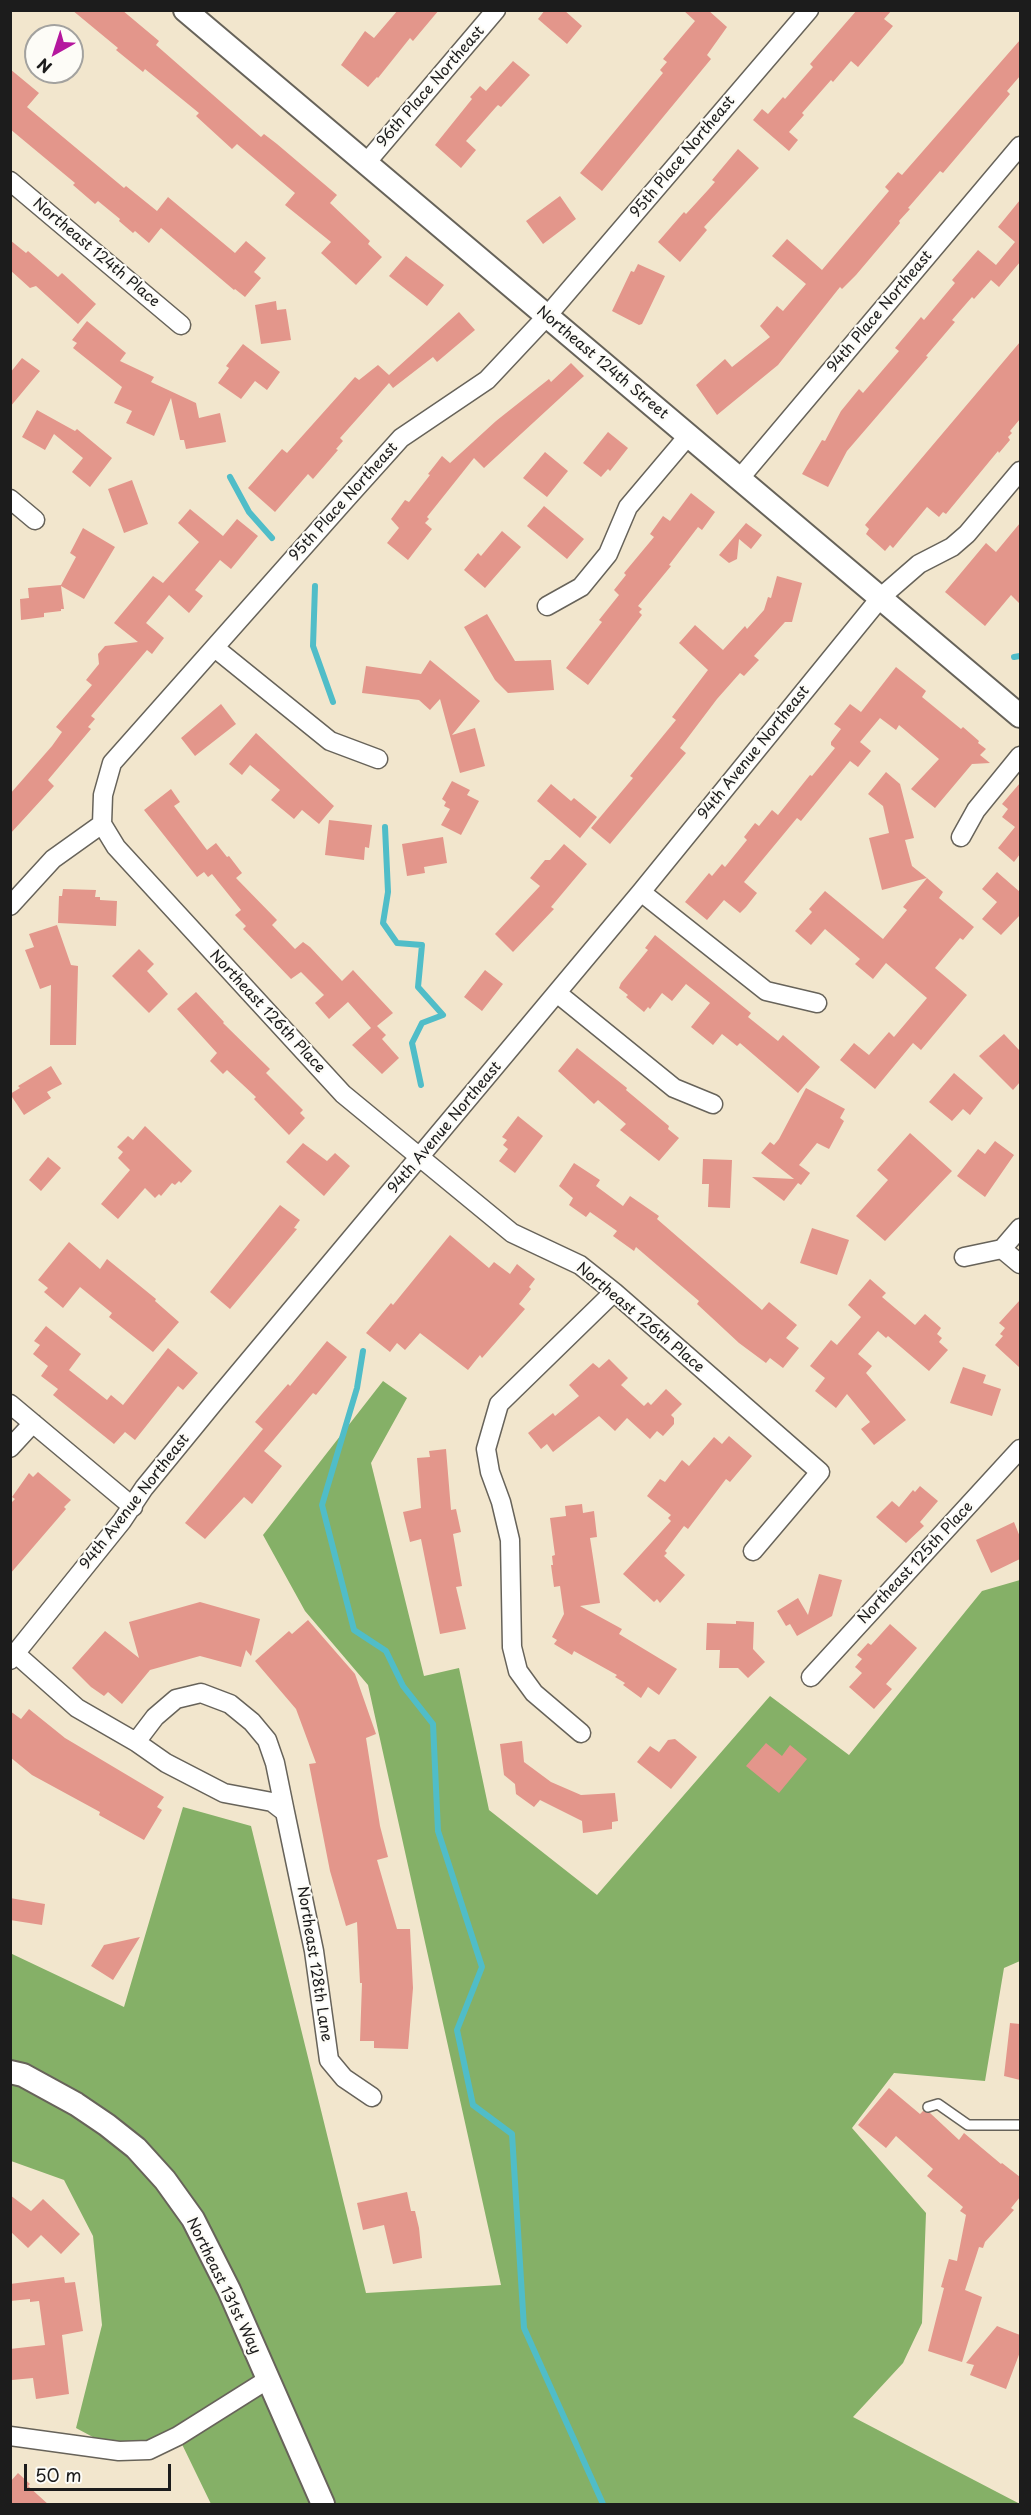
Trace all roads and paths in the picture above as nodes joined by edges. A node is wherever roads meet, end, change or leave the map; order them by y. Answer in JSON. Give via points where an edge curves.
{"nodes":[{"id":1,"x":496,"y":10,"type":"edge"},
{"id":2,"x":809,"y":10,"type":"edge"},
{"id":3,"x":190,"y":12,"type":"edge"},
{"id":4,"x":1020,"y":146,"type":"edge"},
{"id":5,"x":366,"y":163,"type":"junction"},
{"id":6,"x":10,"y":181,"type":"edge"},
{"id":7,"x":548,"y":316,"type":"junction"},
{"id":8,"x":181,"y":325,"type":"dead end"},
{"id":9,"x":688,"y":436,"type":"junction"},
{"id":10,"x":1020,"y":471,"type":"edge"},
{"id":11,"x":740,"y":478,"type":"junction"},
{"id":12,"x":10,"y":499,"type":"edge"},
{"id":13,"x":35,"y":520,"type":"dead end"},
{"id":14,"x":881,"y":597,"type":"junction"},
{"id":15,"x":547,"y":606,"type":"dead end"},
{"id":16,"x":215,"y":648,"type":"junction"},
{"id":17,"x":1020,"y":716,"type":"edge"},
{"id":18,"x":1020,"y":756,"type":"edge"},
{"id":19,"x":378,"y":759,"type":"dead end"},
{"id":20,"x":102,"y":824,"type":"junction"},
{"id":21,"x":961,"y":837,"type":"dead end"},
{"id":22,"x":641,"y":892,"type":"junction"},
{"id":23,"x":10,"y":906,"type":"edge"},
{"id":24,"x":557,"y":993,"type":"junction"},
{"id":25,"x":817,"y":1003,"type":"dead end"},
{"id":26,"x":713,"y":1104,"type":"dead end"},
{"id":27,"x":420,"y":1158,"type":"junction"},
{"id":28,"x":1020,"y":1228,"type":"edge"},
{"id":29,"x":1002,"y":1249,"type":"junction"},
{"id":30,"x":964,"y":1257,"type":"dead end"},
{"id":31,"x":1020,"y":1264,"type":"edge"},
{"id":32,"x":614,"y":1292,"type":"junction"},
{"id":33,"x":10,"y":1404,"type":"edge"},
{"id":34,"x":33,"y":1423,"type":"junction"},
{"id":35,"x":10,"y":1448,"type":"edge"},
{"id":36,"x":1020,"y":1449,"type":"edge"},
{"id":37,"x":133,"y":1507,"type":"junction"},
{"id":38,"x":753,"y":1551,"type":"dead end"},
{"id":39,"x":13,"y":1657,"type":"edge"},
{"id":40,"x":811,"y":1677,"type":"dead end"},
{"id":41,"x":581,"y":1733,"type":"dead end"},
{"id":42,"x":136,"y":1742,"type":"junction"},
{"id":43,"x":285,"y":1812,"type":"junction"},
{"id":44,"x":10,"y":2072,"type":"edge"},
{"id":45,"x":372,"y":2097,"type":"dead end"},
{"id":46,"x":928,"y":2107,"type":"dead end"},
{"id":47,"x":1020,"y":2125,"type":"edge"},
{"id":48,"x":267,"y":2380,"type":"junction"},
{"id":49,"x":10,"y":2436,"type":"edge"},
{"id":50,"x":323,"y":2505,"type":"edge"}],
"edges":[{"from":1,"to":5,"type":"street","name":"96th Place Northeast"},
{"from":2,"to":7,"type":"street","name":"95th Place Northeast"},
{"from":3,"to":5,"type":"street","name":"Northeast 124th Street"},
{"from":4,"to":11,"type":"street","name":"94th Place Northeast"},
{"from":5,"to":7,"type":"street","name":"Northeast 124th Street"},
{"from":6,"to":8,"type":"street","name":"Northeast 124th Place"},
{"from":7,"to":9,"type":"street","name":"Northeast 124th Street"},
{"from":7,"to":16,"type":"street","name":"95th Place Northeast","via":[[487,380],[401,438]]},
{"from":9,"to":11,"type":"street","name":"Northeast 124th Street"},
{"from":9,"to":15,"type":"street","via":[[628,507],[608,554],[581,587]]},
{"from":10,"to":14,"type":"street","name":"94th Avenue Northeast","via":[[967,534],[952,547],[919,564]]},
{"from":11,"to":14,"type":"street","name":"Northeast 124th Street"},
{"from":12,"to":13,"type":"street"},
{"from":14,"to":17,"type":"street","name":"Northeast 124th Street"},
{"from":14,"to":22,"type":"street","name":"94th Avenue Northeast"},
{"from":16,"to":19,"type":"street","via":[[330,741]]},
{"from":16,"to":20,"type":"street","name":"95th Place Northeast","via":[[112,763],[103,795]]},
{"from":18,"to":21,"type":"street","via":[[976,810]]},
{"from":20,"to":23,"type":"street","via":[[52,859]]},
{"from":20,"to":27,"type":"street","name":"Northeast 126th Place","via":[[116,847],[296,1046],[343,1094]]},
{"from":22,"to":24,"type":"street","name":"94th Avenue Northeast"},
{"from":22,"to":25,"type":"street","via":[[766,991]]},
{"from":24,"to":26,"type":"street","via":[[674,1088]]},
{"from":24,"to":27,"type":"street","name":"94th Avenue Northeast"},
{"from":27,"to":32,"type":"street","name":"Northeast 126th Place","via":[[512,1233],[580,1265]]},
{"from":27,"to":37,"type":"street","name":"94th Avenue Northeast","via":[[216,1400]]},
{"from":28,"to":29,"type":"street"},
{"from":29,"to":30,"type":"street"},
{"from":29,"to":31,"type":"street"},
{"from":32,"to":38,"type":"street","name":"Northeast 126th Place","via":[[820,1472]]},
{"from":32,"to":41,"type":"street","via":[[499,1404],[486,1449],[510,1540],[512,1647],[518,1671],[534,1693]]},
{"from":33,"to":34,"type":"street"},
{"from":34,"to":35,"type":"street"},
{"from":34,"to":37,"type":"street"},
{"from":36,"to":40,"type":"street","name":"Northeast 125th Place"},
{"from":37,"to":39,"type":"street","name":"94th Avenue Northeast"},
{"from":39,"to":42,"type":"street","via":[[77,1708]]},
{"from":42,"to":43,"type":"street","via":[[197,1781],[224,1793],[272,1802]]},
{"from":42,"to":43,"type":"street","name":"Northeast 128th Lane","via":[[155,1717],[176,1699],[201,1693],[230,1704],[267,1740]]},
{"from":43,"to":45,"type":"street","name":"Northeast 128th Lane","via":[[314,1951],[329,2060],[344,2078]]},
{"from":44,"to":48,"type":"street","name":"Northeast 131st Way","via":[[23,2075],[107,2125],[136,2148],[165,2180],[193,2219],[229,2290]]},
{"from":46,"to":47,"type":"lane","via":[[938,2104],[974,2126]]},
{"from":48,"to":49,"type":"street","via":[[149,2450],[119,2451]]},
{"from":48,"to":50,"type":"street","name":"Northeast 131st Way"}]}
